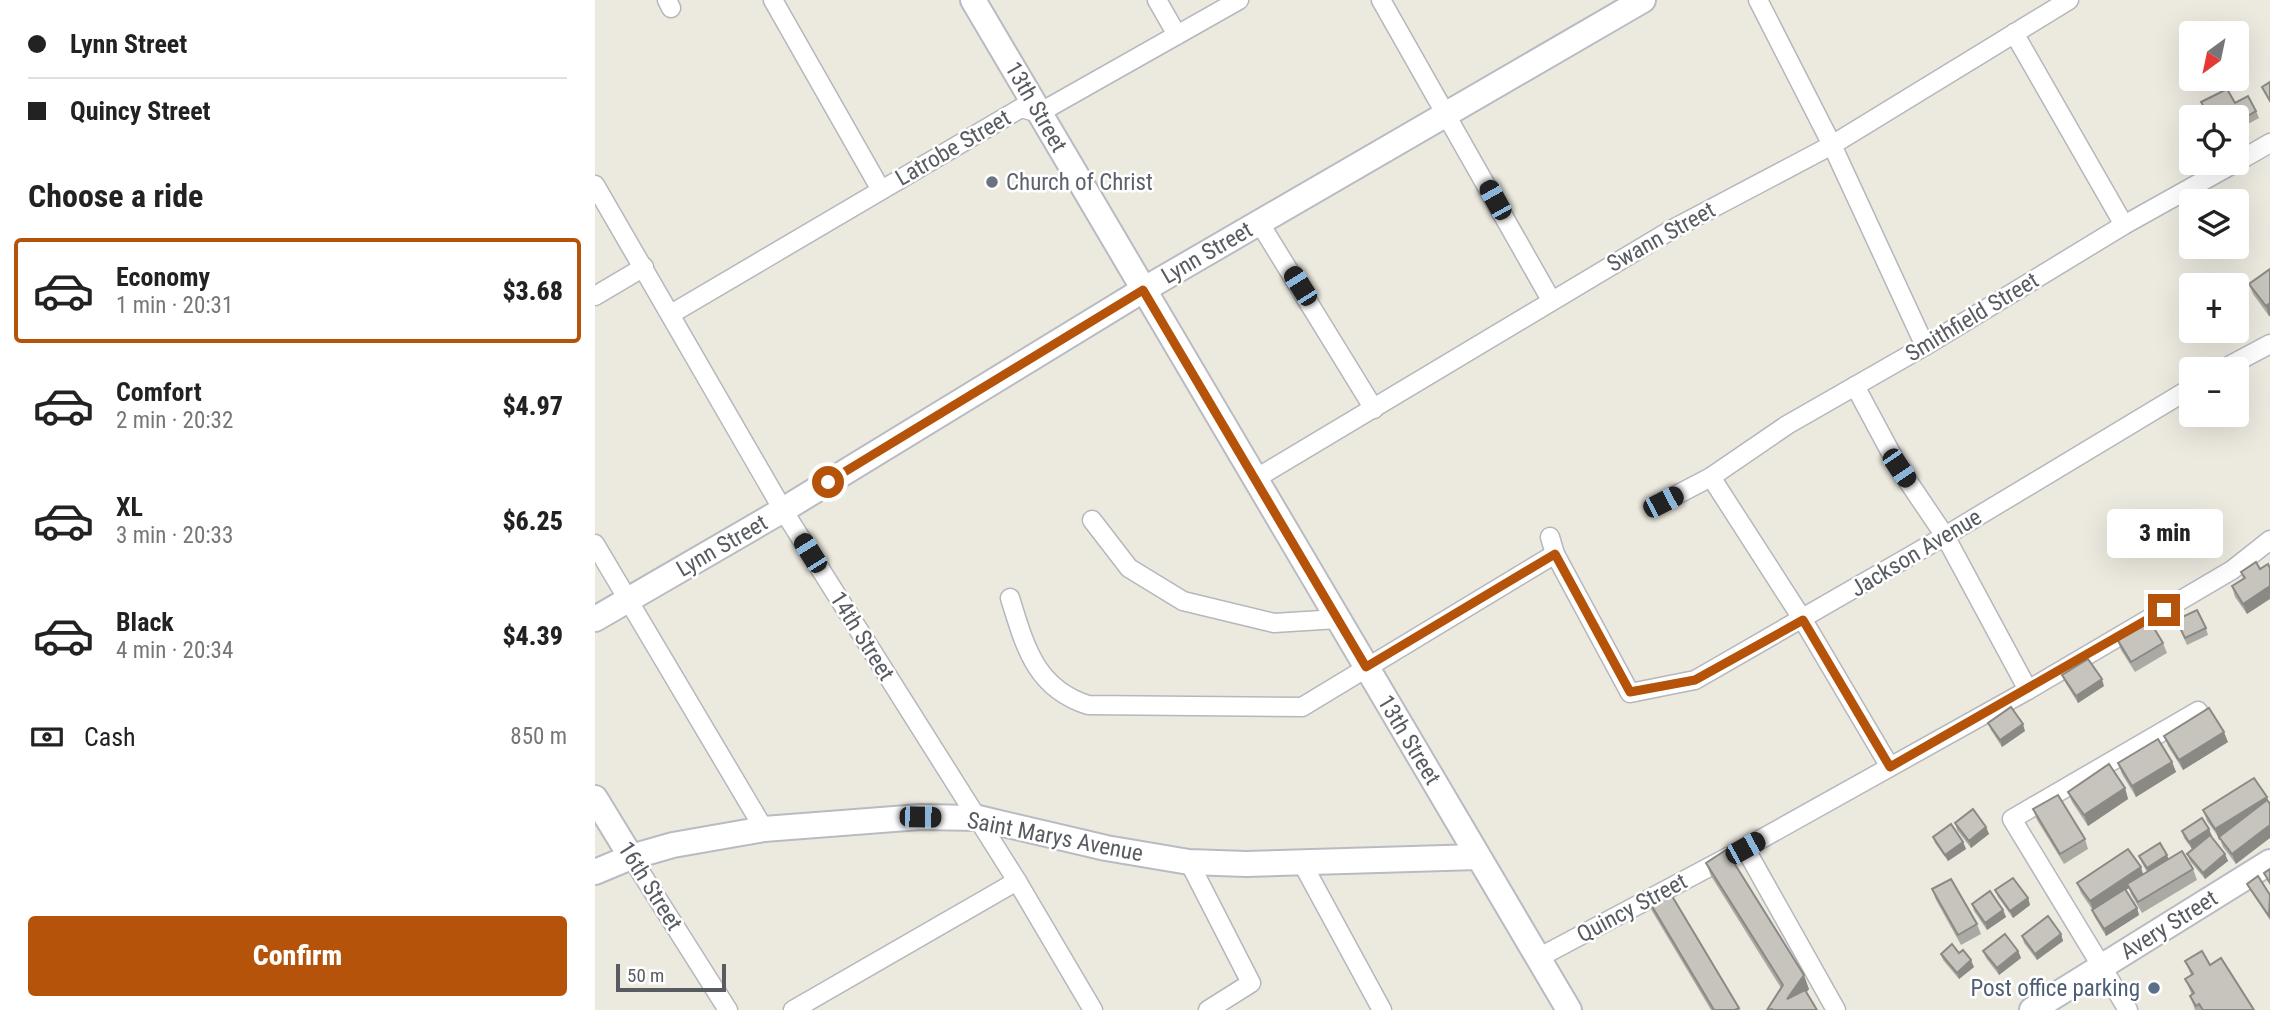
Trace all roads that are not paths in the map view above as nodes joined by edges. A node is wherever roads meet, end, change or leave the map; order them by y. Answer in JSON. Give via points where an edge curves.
{"nodes":[{"id":1,"x":773,"y":0,"type":"edge"},
{"id":2,"x":973,"y":0,"type":"edge"},
{"id":3,"x":1157,"y":0,"type":"edge"},
{"id":4,"x":1239,"y":0,"type":"edge"},
{"id":5,"x":1381,"y":0,"type":"edge"},
{"id":6,"x":1643,"y":0,"type":"edge"},
{"id":7,"x":1758,"y":0,"type":"edge"},
{"id":8,"x":2069,"y":0,"type":"edge"},
{"id":9,"x":2014,"y":33,"type":"junction"},
{"id":10,"x":1177,"y":35,"type":"junction"},
{"id":11,"x":1039,"y":113,"type":"junction"},
{"id":12,"x":1446,"y":113,"type":"junction"},
{"id":13,"x":2270,"y":143,"type":"edge"},
{"id":14,"x":1832,"y":145,"type":"junction"},
{"id":15,"x":2249,"y":155,"type":"edge"},
{"id":16,"x":2213,"y":175,"type":"edge"},
{"id":17,"x":595,"y":185,"type":"edge"},
{"id":18,"x":881,"y":190,"type":"junction"},
{"id":19,"x":1259,"y":222,"type":"junction"},
{"id":20,"x":2124,"y":225,"type":"junction"},
{"id":21,"x":644,"y":267,"type":"junction"},
{"id":22,"x":1143,"y":290,"type":"junction"},
{"id":23,"x":595,"y":296,"type":"edge"},
{"id":24,"x":1551,"y":300,"type":"junction"},
{"id":25,"x":671,"y":314,"type":"junction"},
{"id":26,"x":2270,"y":344,"type":"edge"},
{"id":27,"x":1925,"y":346,"type":"junction"},
{"id":28,"x":2246,"y":357,"type":"edge"},
{"id":29,"x":1855,"y":386,"type":"junction"},
{"id":30,"x":2179,"y":395,"type":"edge"},
{"id":31,"x":1374,"y":410,"type":"junction"},
{"id":32,"x":1711,"y":477,"type":"junction"},
{"id":33,"x":1255,"y":479,"type":"junction"},
{"id":34,"x":1663,"y":502,"type":"dead end"},
{"id":35,"x":783,"y":510,"type":"junction"},
{"id":36,"x":1092,"y":520,"type":"dead end"},
{"id":37,"x":1945,"y":537,"type":"junction"},
{"id":38,"x":2270,"y":540,"type":"edge"},
{"id":39,"x":595,"y":544,"type":"edge"},
{"id":40,"x":1010,"y":598,"type":"dead end"},
{"id":41,"x":628,"y":601,"type":"junction"},
{"id":42,"x":595,"y":619,"type":"edge"},
{"id":43,"x":1338,"y":619,"type":"junction"},
{"id":44,"x":1803,"y":620,"type":"junction"},
{"id":45,"x":1366,"y":667,"type":"junction"},
{"id":46,"x":2028,"y":691,"type":"junction"},
{"id":47,"x":2198,"y":711,"type":"edge"},
{"id":48,"x":1890,"y":767,"type":"junction"},
{"id":49,"x":595,"y":798,"type":"edge"},
{"id":50,"x":978,"y":818,"type":"junction"},
{"id":51,"x":764,"y":829,"type":"junction"},
{"id":52,"x":1745,"y":848,"type":"junction"},
{"id":53,"x":631,"y":857,"type":"junction"},
{"id":54,"x":1478,"y":857,"type":"junction"},
{"id":55,"x":1301,"y":861,"type":"junction"},
{"id":56,"x":1189,"y":862,"type":"junction"},
{"id":57,"x":2270,"y":862,"type":"edge"},
{"id":58,"x":595,"y":872,"type":"edge"},
{"id":59,"x":1017,"y":881,"type":"junction"},
{"id":60,"x":1538,"y":958,"type":"junction"},
{"id":61,"x":2102,"y":966,"type":"junction"},
{"id":62,"x":728,"y":1010,"type":"edge"},
{"id":63,"x":793,"y":1010,"type":"edge"},
{"id":64,"x":1093,"y":1010,"type":"edge"},
{"id":65,"x":1208,"y":1010,"type":"edge"},
{"id":66,"x":1382,"y":1010,"type":"edge"},
{"id":67,"x":1569,"y":1010,"type":"edge"},
{"id":68,"x":1836,"y":1010,"type":"edge"},
{"id":69,"x":2032,"y":1010,"type":"edge"},
{"id":70,"x":2128,"y":1010,"type":"edge"}],
"edges":[{"from":1,"to":18,"type":"street"},
{"from":2,"to":11,"type":"street","name":"13th Street"},
{"from":3,"to":10,"type":"street"},
{"from":4,"to":10,"type":"street","name":"Latrobe Street"},
{"from":5,"to":12,"type":"street"},
{"from":6,"to":12,"type":"street","name":"Lynn Street"},
{"from":7,"to":14,"type":"street"},
{"from":8,"to":9,"type":"street","name":"Swann Street"},
{"from":9,"to":14,"type":"street","name":"Swann Street"},
{"from":9,"to":20,"type":"street"},
{"from":10,"to":11,"type":"street","name":"Latrobe Street"},
{"from":11,"to":18,"type":"street","name":"Latrobe Street","via":[[1021,108]]},
{"from":11,"to":22,"type":"street","name":"13th Street"},
{"from":12,"to":19,"type":"street","name":"Lynn Street"},
{"from":12,"to":24,"type":"street"},
{"from":13,"to":15,"type":"street","name":"Smithfield Street"},
{"from":14,"to":24,"type":"street","name":"Swann Street"},
{"from":14,"to":27,"type":"street"},
{"from":16,"to":20,"type":"street","name":"Smithfield Street"},
{"from":17,"to":21,"type":"street","name":"14th Street"},
{"from":18,"to":25,"type":"street","name":"Latrobe Street"},
{"from":19,"to":22,"type":"street","name":"Lynn Street"},
{"from":19,"to":31,"type":"street"},
{"from":20,"to":27,"type":"street","name":"Smithfield Street"},
{"from":21,"to":23,"type":"street"},
{"from":21,"to":25,"type":"street","name":"14th Street"},
{"from":22,"to":33,"type":"street","name":"13th Street"},
{"from":22,"to":35,"type":"street","name":"Lynn Street"},
{"from":24,"to":31,"type":"street","name":"Swann Street"},
{"from":25,"to":35,"type":"street","name":"14th Street"},
{"from":26,"to":28,"type":"street"},
{"from":27,"to":29,"type":"street","name":"Smithfield Street"},
{"from":29,"to":32,"type":"street","name":"Smithfield Street"},
{"from":29,"to":37,"type":"street","via":[[1899,468]]},
{"from":30,"to":37,"type":"street","name":"Jackson Avenue"},
{"from":31,"to":33,"type":"street","name":"Swann Street"},
{"from":32,"to":34,"type":"street","name":"Smithfield Street"},
{"from":32,"to":44,"type":"street"},
{"from":33,"to":43,"type":"street","name":"13th Street"},
{"from":35,"to":41,"type":"street","name":"Lynn Street"},
{"from":35,"to":50,"type":"street","name":"14th Street"},
{"from":36,"to":43,"type":"street","via":[[1129,568],[1183,601],[1274,623]]},
{"from":37,"to":44,"type":"street","name":"Jackson Avenue"},
{"from":37,"to":46,"type":"street"},
{"from":38,"to":46,"type":"street","name":"Quincy Street","via":[[2232,570]]},
{"from":39,"to":41,"type":"street"},
{"from":40,"to":45,"type":"street","via":[[1027,652],[1063,697],[1088,705],[1302,707]]},
{"from":41,"to":42,"type":"street","name":"Lynn Street"},
{"from":41,"to":51,"type":"street"},
{"from":43,"to":45,"type":"street","name":"13th Street"},
{"from":44,"to":45,"type":"street","name":"Jackson Avenue","via":[[1695,680],[1630,692],[1552,546]]},
{"from":44,"to":48,"type":"street"},
{"from":45,"to":54,"type":"street","name":"13th Street"},
{"from":46,"to":48,"type":"street","name":"Quincy Street"},
{"from":47,"to":61,"type":"street","via":[[2012,819]]},
{"from":48,"to":52,"type":"street","name":"Quincy Street"},
{"from":49,"to":53,"type":"street","name":"16th Street"},
{"from":50,"to":51,"type":"street","name":"Saint Marys Avenue","via":[[920,817]]},
{"from":50,"to":56,"type":"street","name":"Saint Marys Avenue"},
{"from":50,"to":59,"type":"street","name":"14th Street"},
{"from":51,"to":53,"type":"street","name":"Saint Marys Avenue"},
{"from":52,"to":60,"type":"street","name":"Quincy Street"},
{"from":52,"to":68,"type":"street"},
{"from":53,"to":58,"type":"street","name":"Saint Marys Avenue"},
{"from":53,"to":62,"type":"street","name":"16th Street"},
{"from":54,"to":55,"type":"street","name":"Saint Marys Avenue"},
{"from":54,"to":60,"type":"street","name":"13th Street"},
{"from":55,"to":56,"type":"street","name":"Saint Marys Avenue"},
{"from":55,"to":66,"type":"street"},
{"from":56,"to":65,"type":"street","via":[[1251,983]]},
{"from":57,"to":61,"type":"street","name":"Avery Street"},
{"from":59,"to":63,"type":"street"},
{"from":59,"to":64,"type":"street","name":"14th Street"},
{"from":60,"to":67,"type":"street","name":"13th Street"},
{"from":61,"to":69,"type":"street","name":"Avery Street"},
{"from":61,"to":70,"type":"street"}]}
